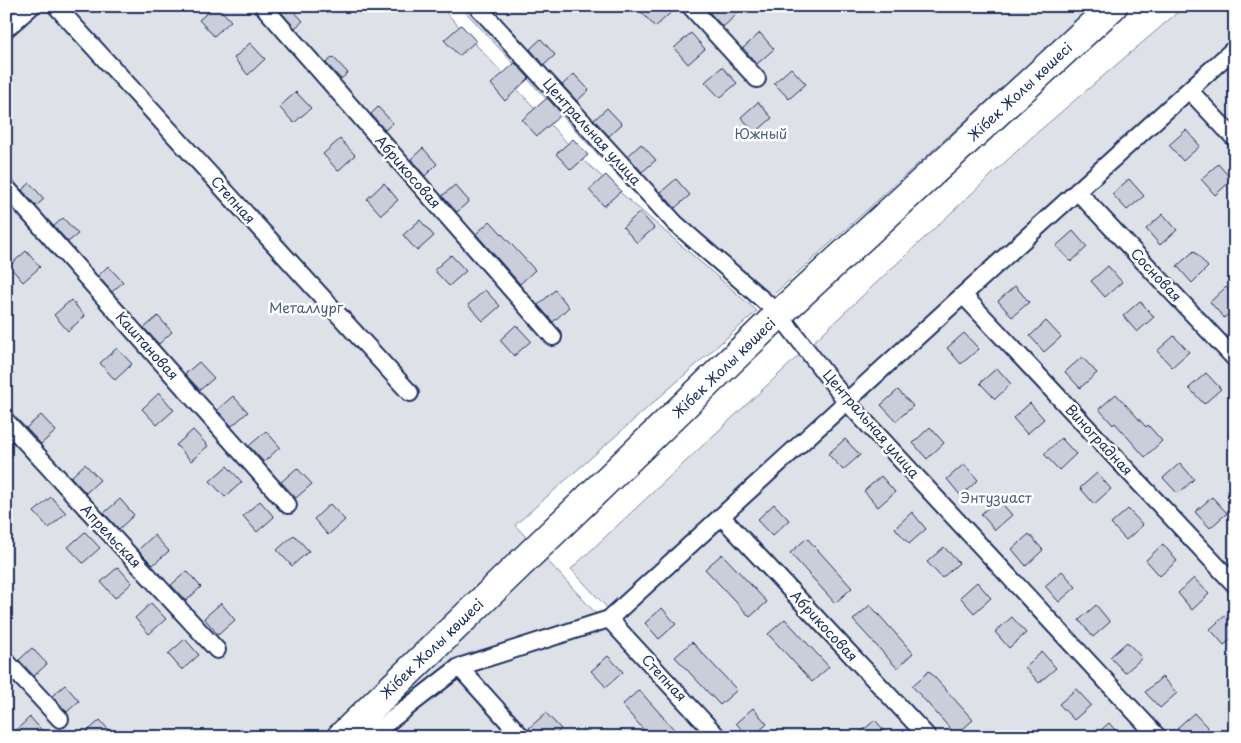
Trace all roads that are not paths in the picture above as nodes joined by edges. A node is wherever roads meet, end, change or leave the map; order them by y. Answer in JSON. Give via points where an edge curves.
{"nodes":[{"id":1,"x":32,"y":6,"type":"edge"},
{"id":2,"x":56,"y":6,"type":"edge"},
{"id":3,"x":263,"y":6,"type":"edge"},
{"id":4,"x":477,"y":6,"type":"edge"},
{"id":5,"x":690,"y":6,"type":"edge"},
{"id":6,"x":1113,"y":6,"type":"edge"},
{"id":7,"x":6,"y":29,"type":"edge"},
{"id":8,"x":1235,"y":48,"type":"edge"},
{"id":9,"x":757,"y":79,"type":"dead end"},
{"id":10,"x":1189,"y":90,"type":"junction"},
{"id":11,"x":1235,"y":139,"type":"edge"},
{"id":12,"x":6,"y":187,"type":"edge"},
{"id":13,"x":1078,"y":191,"type":"junction"},
{"id":14,"x":963,"y":295,"type":"junction"},
{"id":15,"x":779,"y":314,"type":"junction"},
{"id":16,"x":553,"y":337,"type":"dead end"},
{"id":17,"x":1235,"y":359,"type":"edge"},
{"id":18,"x":410,"y":393,"type":"dead end"},
{"id":19,"x":847,"y":402,"type":"junction"},
{"id":20,"x":6,"y":421,"type":"edge"},
{"id":21,"x":288,"y":505,"type":"dead end"},
{"id":22,"x":721,"y":516,"type":"junction"},
{"id":23,"x":1235,"y":585,"type":"edge"},
{"id":24,"x":610,"y":619,"type":"junction"},
{"id":25,"x":217,"y":650,"type":"dead end"},
{"id":26,"x":6,"y":661,"type":"edge"},
{"id":27,"x":459,"y":667,"type":"junction"},
{"id":28,"x":60,"y":719,"type":"dead end"},
{"id":29,"x":341,"y":737,"type":"edge"},
{"id":30,"x":368,"y":737,"type":"edge"},
{"id":31,"x":522,"y":737,"type":"edge"},
{"id":32,"x":718,"y":737,"type":"edge"},
{"id":33,"x":928,"y":737,"type":"edge"},
{"id":34,"x":1158,"y":737,"type":"edge"}],
"edges":[{"from":1,"to":7,"type":"street"},
{"from":2,"to":18,"type":"street","name":"Степная"},
{"from":3,"to":16,"type":"street","name":"Абрикосовая"},
{"from":4,"to":15,"type":"street","name":"Центральная улица","via":[[675,222]]},
{"from":5,"to":9,"type":"street"},
{"from":6,"to":15,"type":"highway","name":"Жібек Жолы көшесі"},
{"from":8,"to":10,"type":"street"},
{"from":10,"to":11,"type":"street"},
{"from":10,"to":13,"type":"street"},
{"from":12,"to":21,"type":"street","name":"Каштановая"},
{"from":13,"to":14,"type":"street"},
{"from":13,"to":17,"type":"street","name":"Сосновая"},
{"from":14,"to":19,"type":"street"},
{"from":14,"to":23,"type":"street","name":"Виноградная"},
{"from":15,"to":19,"type":"street","name":"Центральная улица"},
{"from":15,"to":29,"type":"highway","name":"Жібек Жолы көшесі"},
{"from":19,"to":22,"type":"street"},
{"from":19,"to":34,"type":"street","name":"Центральная улица"},
{"from":20,"to":25,"type":"street","name":"Апрельская"},
{"from":22,"to":24,"type":"street"},
{"from":22,"to":33,"type":"street","name":"Абрикосовая"},
{"from":24,"to":27,"type":"street"},
{"from":24,"to":32,"type":"street","name":"Степная"},
{"from":26,"to":28,"type":"street"},
{"from":27,"to":30,"type":"street"},
{"from":27,"to":31,"type":"street"}]}
